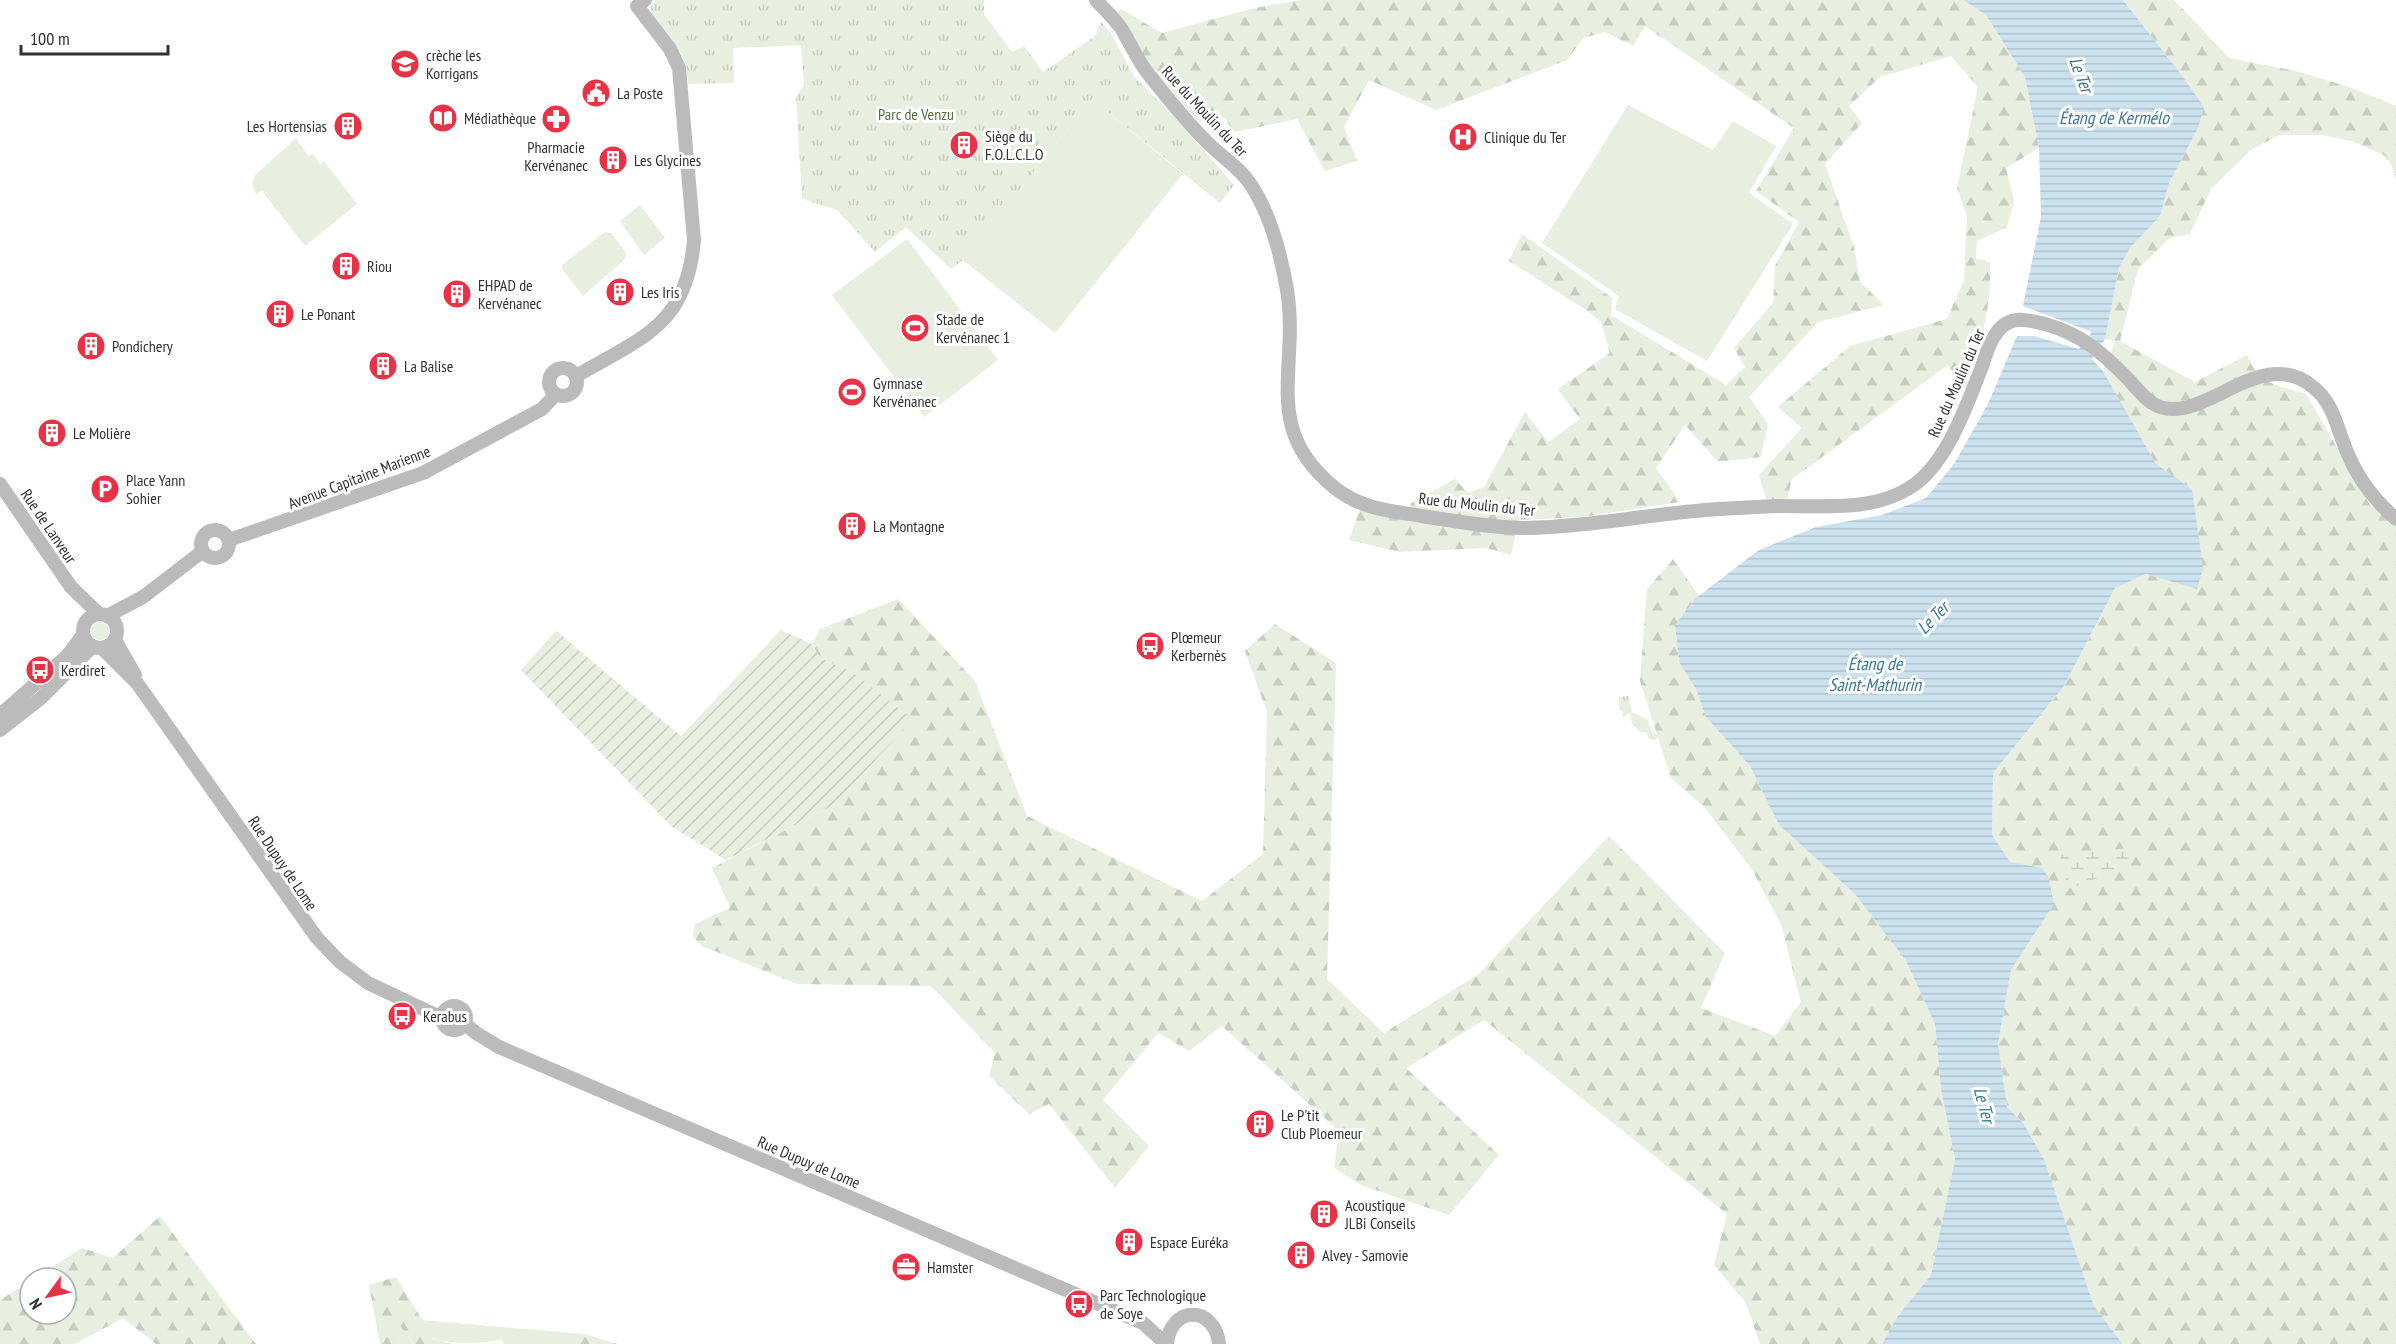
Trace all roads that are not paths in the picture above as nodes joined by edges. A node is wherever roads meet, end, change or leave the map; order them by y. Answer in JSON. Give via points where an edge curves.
{"nodes":[{"id":1,"x":645,"y":0,"type":"edge"},
{"id":2,"x":1096,"y":0,"type":"edge"},
{"id":3,"x":576,"y":376,"type":"junction"},
{"id":4,"x":555,"y":394,"type":"junction"},
{"id":5,"x":0,"y":484,"type":"edge"},
{"id":6,"x":2396,"y":519,"type":"edge"},
{"id":7,"x":229,"y":540,"type":"junction"},
{"id":8,"x":203,"y":551,"type":"junction"},
{"id":9,"x":71,"y":587,"type":"junction"},
{"id":10,"x":110,"y":624,"type":"junction"},
{"id":11,"x":84,"y":630,"type":"junction"},
{"id":12,"x":98,"y":648,"type":"junction"},
{"id":13,"x":137,"y":684,"type":"junction"},
{"id":14,"x":0,"y":715,"type":"edge"},
{"id":15,"x":0,"y":728,"type":"edge"},
{"id":16,"x":1143,"y":1323,"type":"junction"},
{"id":17,"x":1173,"y":1323,"type":"junction"},
{"id":18,"x":1166,"y":1344,"type":"edge"},
{"id":19,"x":1219,"y":1344,"type":"edge"}],
"edges":[{"from":1,"to":3,"type":"street","via":[[637,6],[670,49],[679,68],[693,259],[687,283],[664,321]]},
{"from":2,"to":6,"type":"street","name":"Rue du Moulin du Ter","via":[[1119,26],[1145,71],[1253,188],[1271,228],[1288,296],[1290,426],[1296,442],[1321,476],[1347,497],[1371,508],[1521,528],[1691,511],[1859,505],[1890,499],[1917,484],[1939,461],[2000,329],[2012,321],[2032,321],[2084,339],[2146,398],[2168,410],[2182,409],[2275,374],[2306,381],[2331,408],[2362,482]]},
{"from":3,"to":4,"type":"street","via":[[571,394]]},
{"from":3,"to":4,"type":"street","via":[[566,369],[554,372],[550,386]]},
{"from":4,"to":7,"type":"street","name":"Avenue Capitaine Marienne","via":[[542,409],[423,473]]},
{"from":5,"to":9,"type":"street","name":"Rue de Lanveur"},
{"from":7,"to":8,"type":"street","name":"Avenue Capitaine Marienne","via":[[223,556],[214,558]]},
{"from":7,"to":8,"type":"street","name":"Avenue Capitaine Marienne","via":[[224,533],[212,530],[202,539]]},
{"from":8,"to":10,"type":"street","name":"Avenue Capitaine Marienne","via":[[143,597],[137,607]]},
{"from":9,"to":10,"type":"street","name":"Rue de Lanveur"},
{"from":9,"to":11,"type":"street","name":"Rue de Lanveur"},
{"from":10,"to":11,"type":"street","via":[[90,618]]},
{"from":10,"to":12,"type":"street"},
{"from":10,"to":13,"type":"street","name":"Rue Dupuy de Lome"},
{"from":11,"to":12,"type":"street","name":"Rue de Lanveur"},
{"from":11,"to":14,"type":"street","via":[[67,656]]},
{"from":12,"to":13,"type":"street","name":"Rue Dupuy de Lome"},
{"from":12,"to":15,"type":"street","via":[[81,651]]},
{"from":13,"to":16,"type":"street","name":"Rue Dupuy de Lome","via":[[317,938],[368,983],[442,1018],[447,1007],[459,1006],[465,1012],[465,1024],[499,1047]]},
{"from":16,"to":17,"type":"street","name":"Rue Dupuy de Lome"},
{"from":16,"to":18,"type":"street","name":"Rue Dupuy de Lome"},
{"from":17,"to":18,"type":"street"},
{"from":17,"to":19,"type":"street","name":"Rue Dupuy de Lome","via":[[1184,1316],[1199,1315],[1214,1326]]}]}
